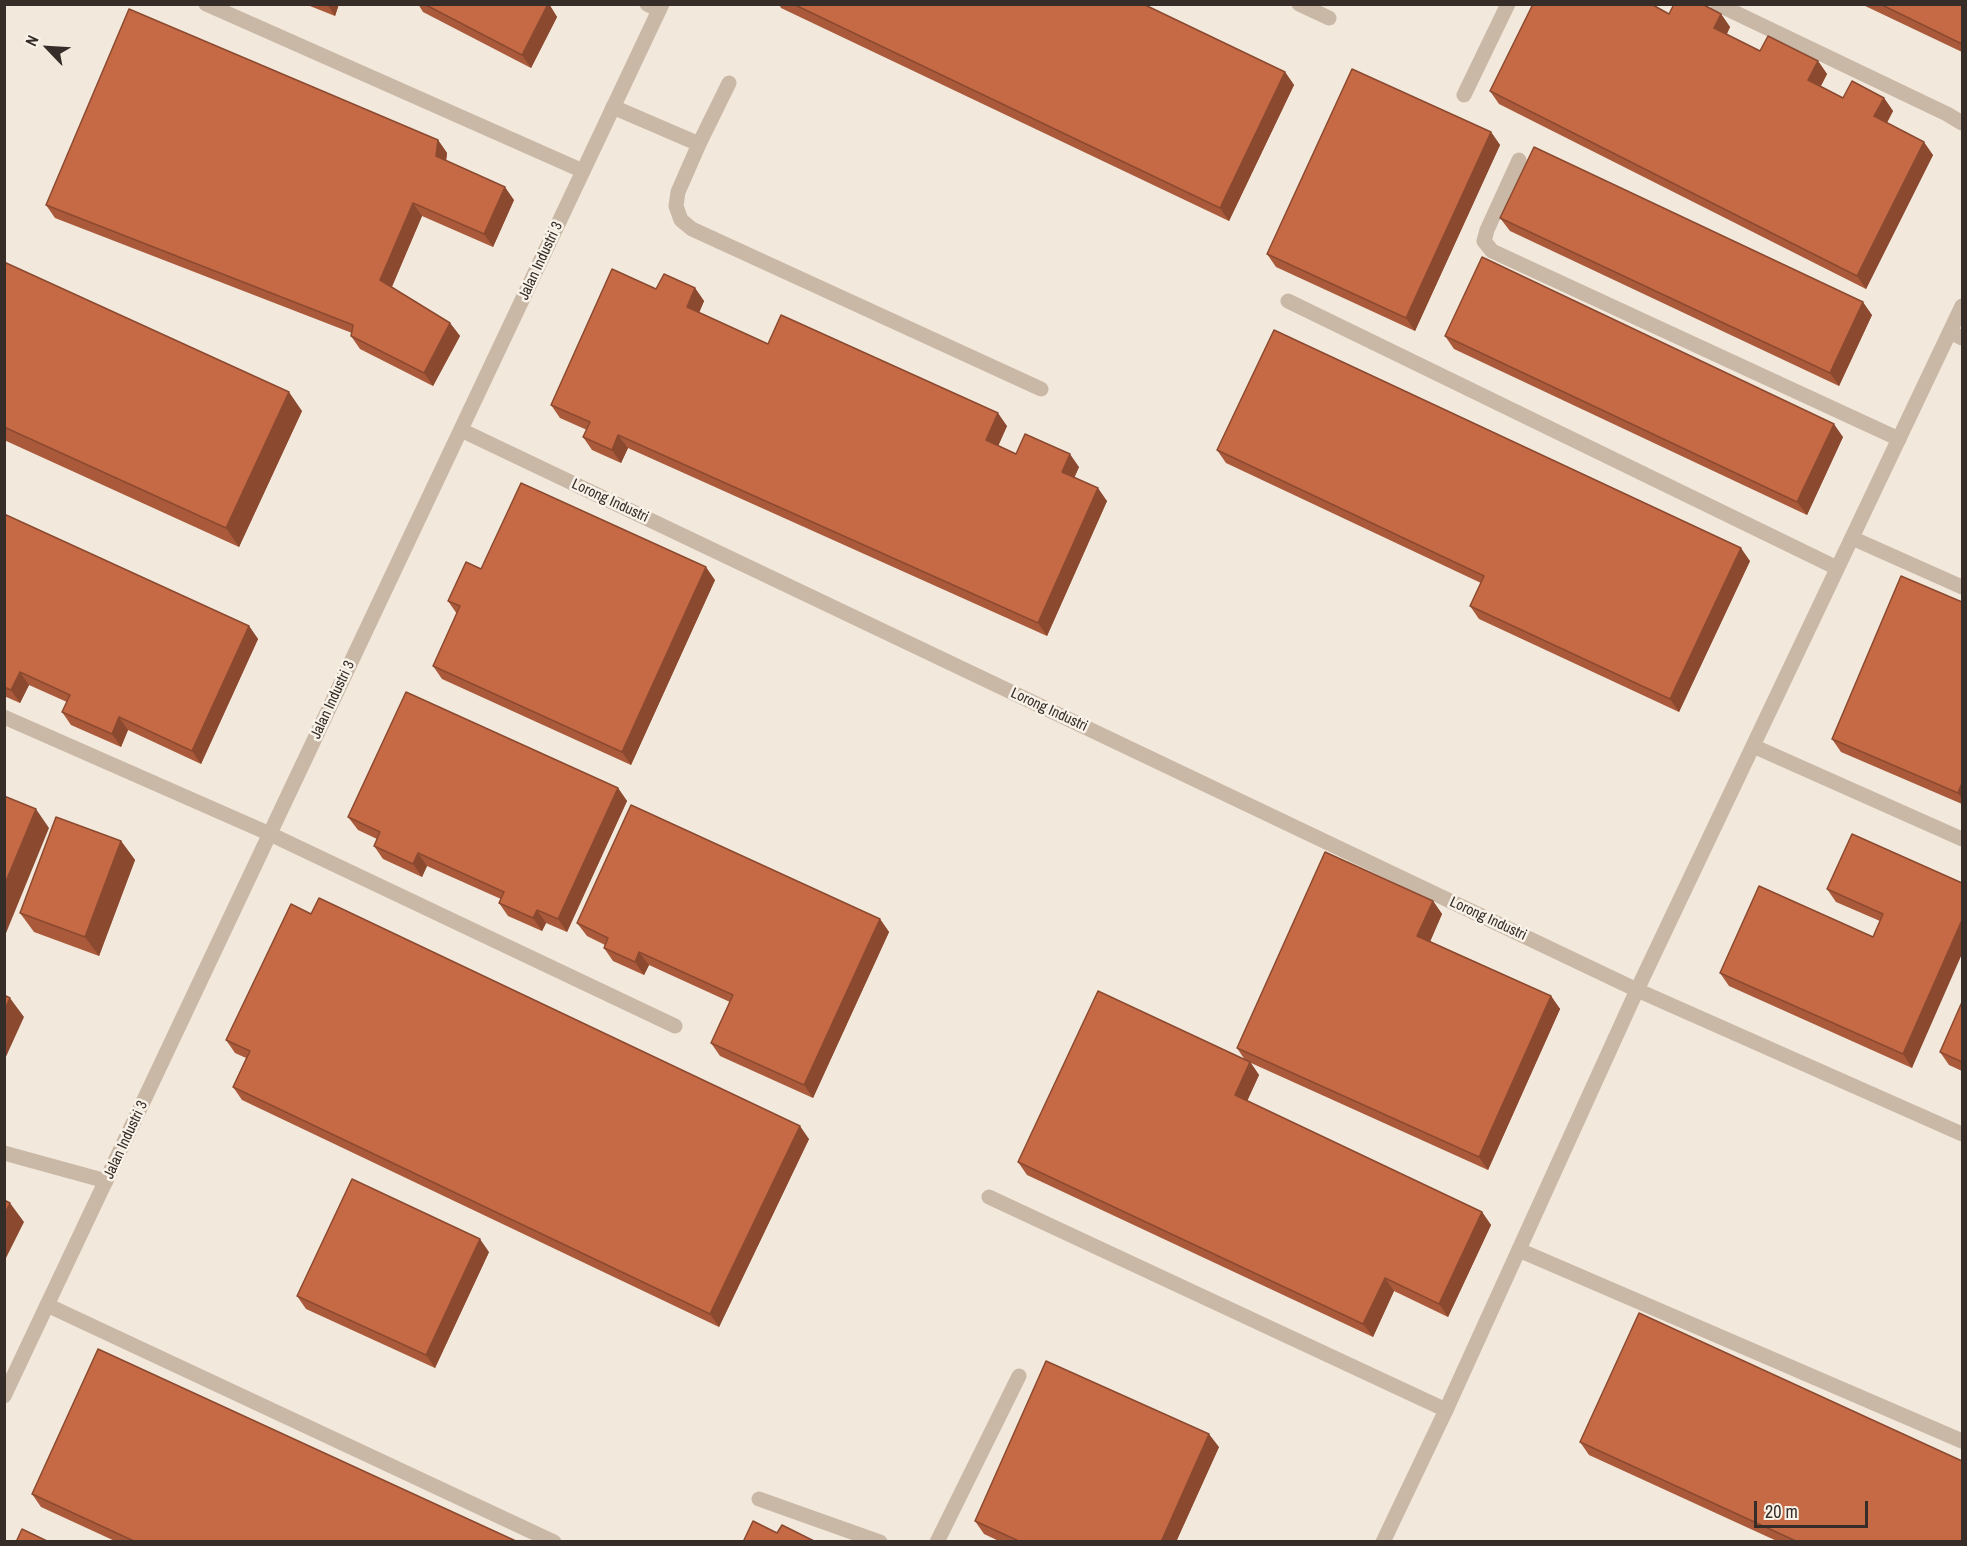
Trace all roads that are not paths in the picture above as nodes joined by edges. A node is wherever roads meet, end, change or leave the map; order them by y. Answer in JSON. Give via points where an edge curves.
{"nodes":[{"id":1,"x":206,"y":4,"type":"edge"},
{"id":2,"x":1299,"y":4,"type":"edge"},
{"id":3,"x":1508,"y":4,"type":"edge"},
{"id":4,"x":1717,"y":4,"type":"edge"},
{"id":5,"x":656,"y":6,"type":"edge"},
{"id":6,"x":1329,"y":18,"type":"dead end"},
{"id":7,"x":729,"y":83,"type":"dead end"},
{"id":8,"x":1464,"y":95,"type":"dead end"},
{"id":9,"x":613,"y":107,"type":"junction"},
{"id":10,"x":1962,"y":123,"type":"edge"},
{"id":11,"x":699,"y":144,"type":"junction"},
{"id":12,"x":1519,"y":160,"type":"dead end"},
{"id":13,"x":583,"y":171,"type":"junction"},
{"id":14,"x":1288,"y":301,"type":"dead end"},
{"id":15,"x":1962,"y":306,"type":"edge"},
{"id":16,"x":1956,"y":335,"type":"edge"},
{"id":17,"x":1041,"y":389,"type":"dead end"},
{"id":18,"x":461,"y":430,"type":"junction"},
{"id":19,"x":1899,"y":439,"type":"junction"},
{"id":20,"x":1852,"y":538,"type":"junction"},
{"id":21,"x":1838,"y":568,"type":"junction"},
{"id":22,"x":1962,"y":587,"type":"edge"},
{"id":23,"x":4,"y":717,"type":"edge"},
{"id":24,"x":1753,"y":746,"type":"junction"},
{"id":25,"x":270,"y":834,"type":"junction"},
{"id":26,"x":1962,"y":839,"type":"edge"},
{"id":27,"x":1637,"y":990,"type":"junction"},
{"id":28,"x":675,"y":1026,"type":"dead end"},
{"id":29,"x":1962,"y":1134,"type":"edge"},
{"id":30,"x":4,"y":1153,"type":"edge"},
{"id":31,"x":106,"y":1181,"type":"junction"},
{"id":32,"x":989,"y":1197,"type":"dead end"},
{"id":33,"x":1519,"y":1250,"type":"junction"},
{"id":34,"x":47,"y":1305,"type":"junction"},
{"id":35,"x":1019,"y":1376,"type":"dead end"},
{"id":36,"x":4,"y":1396,"type":"edge"},
{"id":37,"x":1446,"y":1410,"type":"junction"},
{"id":38,"x":1962,"y":1441,"type":"edge"},
{"id":39,"x":759,"y":1499,"type":"dead end"},
{"id":40,"x":554,"y":1542,"type":"edge"},
{"id":41,"x":880,"y":1542,"type":"edge"},
{"id":42,"x":937,"y":1542,"type":"edge"},
{"id":43,"x":1383,"y":1542,"type":"edge"}],
"edges":[{"from":1,"to":13,"type":"street"},
{"from":2,"to":6,"type":"street"},
{"from":3,"to":8,"type":"street"},
{"from":4,"to":10,"type":"street"},
{"from":5,"to":9,"type":"street","name":"Jalan Industri 3"},
{"from":7,"to":11,"type":"street"},
{"from":9,"to":11,"type":"street"},
{"from":9,"to":13,"type":"street","name":"Jalan Industri 3"},
{"from":11,"to":17,"type":"street","via":[[676,206],[681,220],[692,229]]},
{"from":12,"to":19,"type":"street","via":[[1487,230],[1484,241],[1492,251]]},
{"from":13,"to":18,"type":"street","name":"Jalan Industri 3"},
{"from":14,"to":21,"type":"street"},
{"from":15,"to":16,"type":"street"},
{"from":16,"to":19,"type":"street"},
{"from":18,"to":25,"type":"street","name":"Jalan Industri 3"},
{"from":18,"to":27,"type":"street","name":"Lorong Industri"},
{"from":19,"to":20,"type":"street"},
{"from":20,"to":21,"type":"street"},
{"from":20,"to":22,"type":"street"},
{"from":21,"to":24,"type":"street"},
{"from":23,"to":25,"type":"street"},
{"from":24,"to":26,"type":"street"},
{"from":24,"to":27,"type":"street"},
{"from":25,"to":28,"type":"street"},
{"from":25,"to":31,"type":"street","name":"Jalan Industri 3"},
{"from":27,"to":29,"type":"street","name":"Lorong Industri"},
{"from":27,"to":33,"type":"street"},
{"from":30,"to":31,"type":"street"},
{"from":31,"to":34,"type":"street","name":"Jalan Industri 3"},
{"from":32,"to":37,"type":"street"},
{"from":33,"to":37,"type":"street"},
{"from":33,"to":38,"type":"street"},
{"from":34,"to":36,"type":"street","name":"Jalan Industri 3"},
{"from":34,"to":40,"type":"street"},
{"from":35,"to":42,"type":"street"},
{"from":37,"to":43,"type":"street"},
{"from":39,"to":41,"type":"street"}]}
